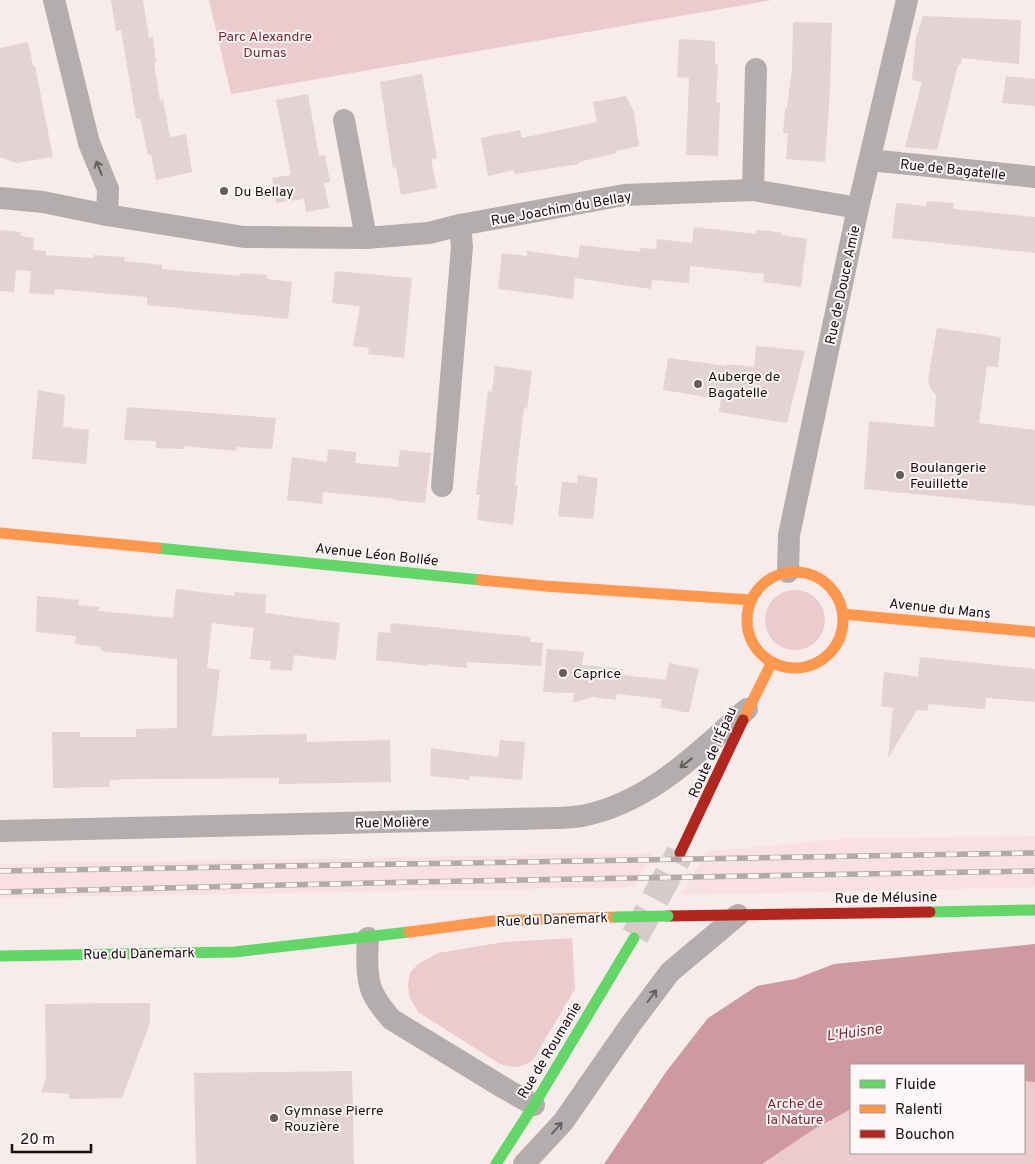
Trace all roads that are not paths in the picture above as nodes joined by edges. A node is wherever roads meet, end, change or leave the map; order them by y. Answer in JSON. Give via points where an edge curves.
{"nodes":[{"id":1,"x":54,"y":0,"type":"edge"},
{"id":2,"x":907,"y":0,"type":"edge"},
{"id":3,"x":756,"y":69,"type":"dead end"},
{"id":4,"x":344,"y":120,"type":"dead end"},
{"id":5,"x":870,"y":160,"type":"junction"},
{"id":6,"x":1035,"y":178,"type":"edge"},
{"id":7,"x":753,"y":190,"type":"junction"},
{"id":8,"x":0,"y":198,"type":"edge"},
{"id":9,"x":858,"y":208,"type":"junction"},
{"id":10,"x":107,"y":215,"type":"junction"},
{"id":11,"x":460,"y":225,"type":"junction"},
{"id":12,"x":366,"y":238,"type":"junction"},
{"id":13,"x":442,"y":486,"type":"dead end"},
{"id":14,"x":0,"y":533,"type":"edge"},
{"id":15,"x":788,"y":572,"type":"junction"},
{"id":16,"x":751,"y":600,"type":"junction"},
{"id":17,"x":843,"y":614,"type":"junction"},
{"id":18,"x":1035,"y":632,"type":"edge"},
{"id":19,"x":772,"y":662,"type":"junction"},
{"id":20,"x":748,"y":707,"type":"junction"},
{"id":21,"x":0,"y":831,"type":"edge"},
{"id":22,"x":680,"y":853,"type":"tunnel mouth"},
{"id":23,"x":1035,"y":910,"type":"edge"},
{"id":24,"x":738,"y":915,"type":"junction"},
{"id":25,"x":368,"y":938,"type":"junction"},
{"id":26,"x":634,"y":938,"type":"tunnel mouth"},
{"id":27,"x":0,"y":956,"type":"edge"},
{"id":28,"x":534,"y":1104,"type":"junction"},
{"id":29,"x":496,"y":1164,"type":"edge"},
{"id":30,"x":524,"y":1164,"type":"edge"}],
"edges":[{"from":10,"to":1,"type":"street","one_way":true,"via":[[108,189],[89,143]]},
{"from":2,"to":5,"type":"street","name":"Rue de Douce Amie"},
{"from":3,"to":7,"type":"street"},
{"from":4,"to":12,"type":"street"},
{"from":5,"to":6,"type":"street","name":"Rue de Bagatelle"},
{"from":5,"to":9,"type":"street","name":"Rue de Douce Amie"},
{"from":7,"to":9,"type":"street","name":"Rue Joachim du Bellay"},
{"from":7,"to":11,"type":"street","name":"Rue Joachim du Bellay","via":[[624,195]]},
{"from":8,"to":10,"type":"street","name":"Rue Joachim du Bellay","via":[[44,202]]},
{"from":9,"to":15,"type":"street","name":"Rue de Douce Amie","via":[[789,534]]},
{"from":10,"to":12,"type":"street","name":"Rue Joachim du Bellay","via":[[244,237]]},
{"from":11,"to":12,"type":"street","name":"Rue Joachim du Bellay","via":[[429,232]]},
{"from":11,"to":13,"type":"street","via":[[462,247]]},
{"from":14,"to":16,"type":"street","name":"Avenue Léon Bollée","via":[[517,583]]},
{"from":15,"to":16,"type":"street","via":[[760,586]]},
{"from":15,"to":17,"type":"street","via":[[816,576],[839,600]]},
{"from":16,"to":19,"type":"street","via":[[747,618],[750,638],[757,650]]},
{"from":17,"to":18,"type":"street","name":"Avenue du Mans"},
{"from":17,"to":19,"type":"street","via":[[843,628],[830,654],[805,667],[790,668]]},
{"from":19,"to":20,"type":"street","name":"Route de l'Épau"},
{"from":20,"to":21,"type":"street","name":"Rue Molière","one_way":true,"via":[[668,777],[608,809],[582,816]]},
{"from":20,"to":22,"type":"street","name":"Route de l'Épau"},
{"from":23,"to":24,"type":"street","name":"Rue de Mélusine"},
{"from":24,"to":25,"type":"street","name":"Rue du Danemark","bridge":true,"via":[[493,921]]},
{"from":30,"to":24,"type":"street","one_way":true,"via":[[563,1122],[670,972]]},
{"from":25,"to":27,"type":"street","name":"Rue du Danemark","via":[[235,952]]},
{"from":25,"to":28,"type":"street","via":[[370,986],[391,1019]]},
{"from":26,"to":28,"type":"street","name":"Rue de Roumanie"},
{"from":28,"to":29,"type":"street","name":"Rue de Roumanie"}]}
